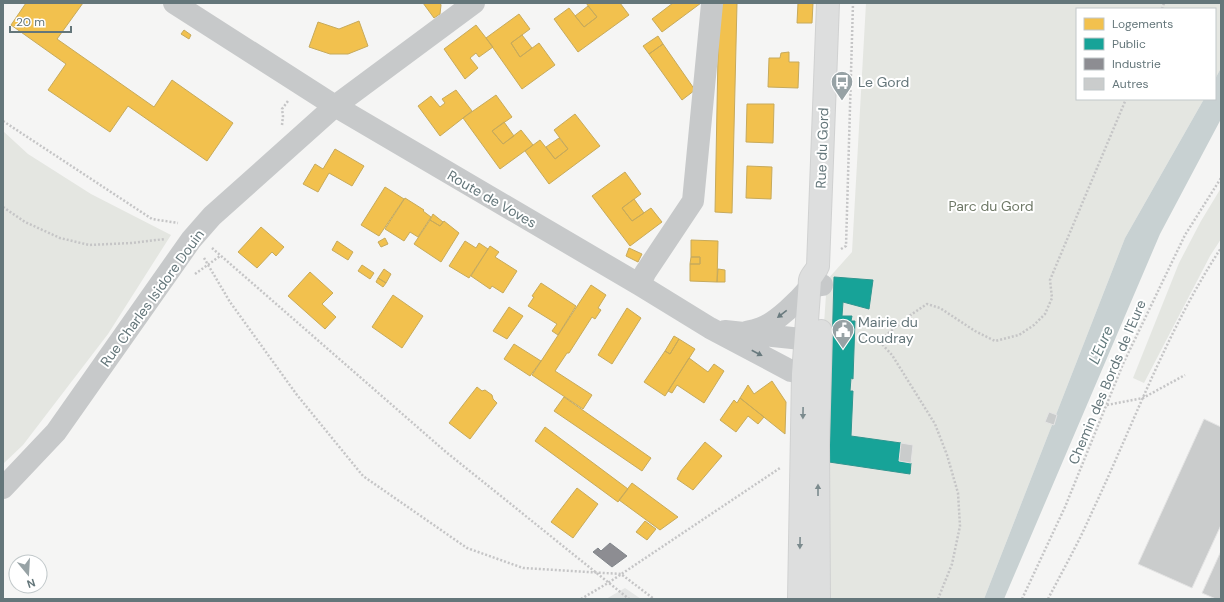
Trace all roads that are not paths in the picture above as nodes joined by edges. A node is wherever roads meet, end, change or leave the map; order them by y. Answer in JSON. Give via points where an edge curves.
{"nodes":[{"id":1,"x":174,"y":3,"type":"edge"},
{"id":2,"x":474,"y":3,"type":"edge"},
{"id":3,"x":828,"y":3,"type":"edge"},
{"id":4,"x":712,"y":4,"type":"dead end"},
{"id":5,"x":335,"y":106,"type":"junction"},
{"id":6,"x":816,"y":277,"type":"junction"},
{"id":7,"x":640,"y":285,"type":"junction"},
{"id":8,"x":710,"y":328,"type":"junction"},
{"id":9,"x":741,"y":333,"type":"junction"},
{"id":10,"x":816,"y":345,"type":"junction"},
{"id":11,"x":811,"y":375,"type":"junction"},
{"id":12,"x":3,"y":488,"type":"edge"},
{"id":13,"x":799,"y":599,"type":"edge"},
{"id":14,"x":819,"y":599,"type":"edge"}],
"edges":[{"from":1,"to":5,"type":"street","name":"Route de Voves"},
{"from":2,"to":5,"type":"street","name":"Rue Charles Isidore Douin"},
{"from":3,"to":6,"type":"main road","name":"Rue du Gord"},
{"from":4,"to":7,"type":"street","via":[[693,201],[645,273]]},
{"from":5,"to":7,"type":"street","name":"Route de Voves"},
{"from":5,"to":12,"type":"street","name":"Rue Charles Isidore Douin","via":[[212,216],[192,239],[56,432]]},
{"from":6,"to":9,"type":"street","one_way":true,"via":[[782,315],[762,328]]},
{"from":6,"to":10,"type":"main road","name":"Rue du Gord"},
{"from":7,"to":8,"type":"street","name":"Route de Voves"},
{"from":8,"to":9,"type":"street"},
{"from":8,"to":11,"type":"street","name":"Route de Voves","one_way":true,"via":[[791,371]]},
{"from":9,"to":10,"type":"street","via":[[767,335]]},
{"from":10,"to":11,"type":"main road","name":"Rue du Gord"},
{"from":11,"to":13,"type":"main road","one_way":true,"via":[[802,453]]},
{"from":14,"to":11,"type":"main road","one_way":true,"via":[[818,446]]}]}
